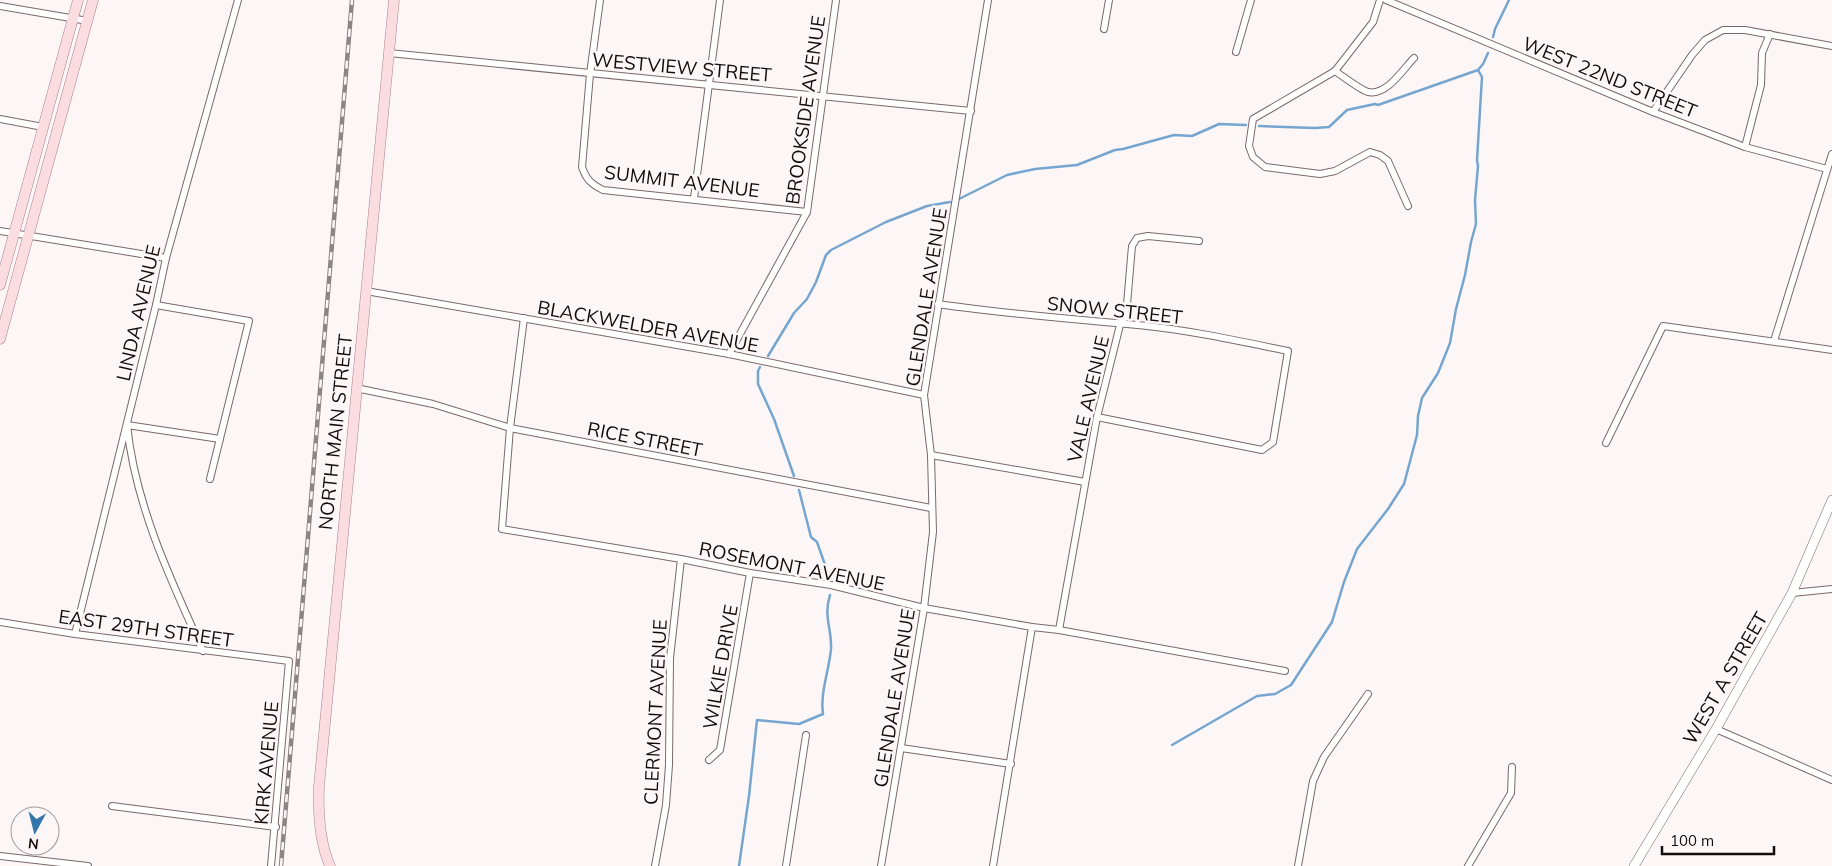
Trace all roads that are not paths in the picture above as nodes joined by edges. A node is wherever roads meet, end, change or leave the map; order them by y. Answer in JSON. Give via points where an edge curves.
{"nodes":[{"id":1,"x":78,"y":0,"type":"edge"},
{"id":2,"x":93,"y":0,"type":"edge"},
{"id":3,"x":238,"y":0,"type":"edge"},
{"id":4,"x":394,"y":0,"type":"edge"},
{"id":5,"x":600,"y":0,"type":"edge"},
{"id":6,"x":720,"y":0,"type":"edge"},
{"id":7,"x":836,"y":0,"type":"edge"},
{"id":8,"x":988,"y":0,"type":"edge"},
{"id":9,"x":1109,"y":0,"type":"edge"},
{"id":10,"x":1251,"y":0,"type":"edge"},
{"id":11,"x":1380,"y":0,"type":"edge"},
{"id":12,"x":1386,"y":0,"type":"edge"},
{"id":13,"x":0,"y":6,"type":"edge"},
{"id":14,"x":73,"y":18,"type":"junction"},
{"id":15,"x":88,"y":21,"type":"junction"},
{"id":16,"x":1104,"y":29,"type":"dead end"},
{"id":17,"x":1770,"y":34,"type":"junction"},
{"id":18,"x":1832,"y":46,"type":"edge"},
{"id":19,"x":1236,"y":52,"type":"dead end"},
{"id":20,"x":389,"y":53,"type":"junction"},
{"id":21,"x":1414,"y":58,"type":"dead end"},
{"id":22,"x":1335,"y":71,"type":"junction"},
{"id":23,"x":590,"y":74,"type":"junction"},
{"id":24,"x":708,"y":85,"type":"junction"},
{"id":25,"x":824,"y":96,"type":"junction"},
{"id":26,"x":971,"y":111,"type":"junction"},
{"id":27,"x":1653,"y":112,"type":"junction"},
{"id":28,"x":0,"y":120,"type":"edge"},
{"id":29,"x":43,"y":126,"type":"junction"},
{"id":30,"x":1745,"y":147,"type":"junction"},
{"id":31,"x":1832,"y":154,"type":"edge"},
{"id":32,"x":1827,"y":169,"type":"junction"},
{"id":33,"x":694,"y":198,"type":"junction"},
{"id":34,"x":1408,"y":206,"type":"dead end"},
{"id":35,"x":807,"y":212,"type":"junction"},
{"id":36,"x":0,"y":231,"type":"edge"},
{"id":37,"x":14,"y":233,"type":"junction"},
{"id":38,"x":28,"y":235,"type":"junction"},
{"id":39,"x":1199,"y":241,"type":"dead end"},
{"id":40,"x":166,"y":258,"type":"junction"},
{"id":41,"x":0,"y":285,"type":"edge"},
{"id":42,"x":366,"y":290,"type":"junction"},
{"id":43,"x":938,"y":304,"type":"junction"},
{"id":44,"x":156,"y":305,"type":"junction"},
{"id":45,"x":524,"y":318,"type":"junction"},
{"id":46,"x":1120,"y":325,"type":"junction"},
{"id":47,"x":0,"y":339,"type":"edge"},
{"id":48,"x":1774,"y":341,"type":"junction"},
{"id":49,"x":1832,"y":350,"type":"edge"},
{"id":50,"x":729,"y":354,"type":"junction"},
{"id":51,"x":356,"y":388,"type":"junction"},
{"id":52,"x":924,"y":395,"type":"junction"},
{"id":53,"x":1097,"y":417,"type":"junction"},
{"id":54,"x":127,"y":425,"type":"junction"},
{"id":55,"x":510,"y":428,"type":"junction"},
{"id":56,"x":220,"y":439,"type":"junction"},
{"id":57,"x":1606,"y":443,"type":"dead end"},
{"id":58,"x":931,"y":455,"type":"junction"},
{"id":59,"x":210,"y":479,"type":"dead end"},
{"id":60,"x":1084,"y":482,"type":"junction"},
{"id":61,"x":1832,"y":500,"type":"edge"},
{"id":62,"x":931,"y":508,"type":"junction"},
{"id":63,"x":681,"y":559,"type":"junction"},
{"id":64,"x":750,"y":573,"type":"junction"},
{"id":65,"x":1832,"y":590,"type":"edge"},
{"id":66,"x":1792,"y":594,"type":"junction"},
{"id":67,"x":924,"y":608,"type":"junction"},
{"id":68,"x":0,"y":622,"type":"edge"},
{"id":69,"x":1032,"y":627,"type":"junction"},
{"id":70,"x":1059,"y":630,"type":"junction"},
{"id":71,"x":75,"y":634,"type":"junction"},
{"id":72,"x":203,"y":651,"type":"junction"},
{"id":73,"x":289,"y":661,"type":"joint"},
{"id":74,"x":1285,"y":671,"type":"dead end"},
{"id":75,"x":1368,"y":694,"type":"dead end"},
{"id":76,"x":1716,"y":729,"type":"junction"},
{"id":77,"x":806,"y":735,"type":"dead end"},
{"id":78,"x":901,"y":748,"type":"junction"},
{"id":79,"x":709,"y":760,"type":"dead end"},
{"id":80,"x":1011,"y":764,"type":"junction"},
{"id":81,"x":1512,"y":767,"type":"dead end"},
{"id":82,"x":1832,"y":780,"type":"edge"},
{"id":83,"x":112,"y":806,"type":"dead end"},
{"id":84,"x":276,"y":827,"type":"junction"},
{"id":85,"x":0,"y":856,"type":"edge"},
{"id":86,"x":88,"y":866,"type":"edge"},
{"id":87,"x":271,"y":866,"type":"edge"},
{"id":88,"x":330,"y":866,"type":"edge"},
{"id":89,"x":656,"y":866,"type":"edge"},
{"id":90,"x":786,"y":866,"type":"edge"},
{"id":91,"x":881,"y":866,"type":"edge"},
{"id":92,"x":993,"y":866,"type":"edge"},
{"id":93,"x":1298,"y":866,"type":"edge"},
{"id":94,"x":1468,"y":866,"type":"edge"},
{"id":95,"x":1634,"y":866,"type":"edge"}],
"edges":[{"from":1,"to":14,"type":"main road"},
{"from":2,"to":15,"type":"main road"},
{"from":3,"to":40,"type":"street","name":"LINDA AVENUE"},
{"from":4,"to":20,"type":"main road","name":"NORTH MAIN STREET"},
{"from":5,"to":23,"type":"street","name":"SUMMIT AVENUE"},
{"from":6,"to":24,"type":"street"},
{"from":7,"to":25,"type":"street","name":"BROOKSIDE AVENUE"},
{"from":8,"to":26,"type":"street","name":"GLENDALE AVENUE"},
{"from":9,"to":16,"type":"street"},
{"from":10,"to":19,"type":"street"},
{"from":11,"to":22,"type":"street","via":[[1373,22]]},
{"from":12,"to":27,"type":"street","name":"WEST 22ND STREET"},
{"from":13,"to":14,"type":"street"},
{"from":14,"to":15,"type":"street"},
{"from":14,"to":29,"type":"main road"},
{"from":15,"to":38,"type":"main road"},
{"from":17,"to":18,"type":"street"},
{"from":17,"to":27,"type":"street","via":[[1724,30],[1705,40]]},
{"from":17,"to":30,"type":"street","via":[[1762,53],[1761,85]]},
{"from":20,"to":23,"type":"street","name":"WESTVIEW STREET"},
{"from":20,"to":42,"type":"main road","name":"NORTH MAIN STREET"},
{"from":21,"to":22,"type":"street","via":[[1388,86],[1378,92],[1368,92]]},
{"from":22,"to":34,"type":"street","via":[[1253,118],[1250,146],[1253,157],[1265,168],[1320,174],[1335,171],[1370,152],[1380,155],[1388,161]]},
{"from":23,"to":24,"type":"street","name":"WESTVIEW STREET"},
{"from":23,"to":33,"type":"street","name":"SUMMIT AVENUE","via":[[582,167],[591,184],[603,190]]},
{"from":24,"to":25,"type":"street","name":"WESTVIEW STREET"},
{"from":24,"to":33,"type":"street"},
{"from":25,"to":26,"type":"street","name":"WESTVIEW STREET"},
{"from":25,"to":35,"type":"street","name":"BROOKSIDE AVENUE"},
{"from":26,"to":43,"type":"street","name":"GLENDALE AVENUE"},
{"from":27,"to":30,"type":"street","name":"WEST 22ND STREET"},
{"from":28,"to":29,"type":"street"},
{"from":29,"to":37,"type":"main road"},
{"from":30,"to":32,"type":"street","name":"WEST 22ND STREET"},
{"from":31,"to":32,"type":"street"},
{"from":32,"to":48,"type":"street"},
{"from":33,"to":35,"type":"street","name":"SUMMIT AVENUE"},
{"from":35,"to":50,"type":"street","name":"BROOKSIDE AVENUE"},
{"from":36,"to":37,"type":"street"},
{"from":37,"to":38,"type":"street"},
{"from":37,"to":41,"type":"main road"},
{"from":38,"to":40,"type":"street"},
{"from":38,"to":47,"type":"main road"},
{"from":39,"to":46,"type":"street","name":"VALE AVENUE","via":[[1148,236],[1137,238],[1132,246],[1126,316]]},
{"from":40,"to":44,"type":"street","name":"LINDA AVENUE"},
{"from":42,"to":45,"type":"street","name":"BLACKWELDER AVENUE"},
{"from":42,"to":51,"type":"main road","name":"NORTH MAIN STREET"},
{"from":43,"to":46,"type":"street","name":"SNOW STREET"},
{"from":43,"to":52,"type":"street","name":"GLENDALE AVENUE"},
{"from":44,"to":54,"type":"street","name":"LINDA AVENUE"},
{"from":44,"to":56,"type":"street","via":[[249,321]]},
{"from":45,"to":50,"type":"street","name":"BLACKWELDER AVENUE"},
{"from":45,"to":55,"type":"street","name":"ROSEMONT AVENUE"},
{"from":46,"to":53,"type":"street","name":"VALE AVENUE"},
{"from":46,"to":53,"type":"street","name":"SNOW STREET","via":[[1213,336],[1288,350],[1273,442],[1262,450]]},
{"from":48,"to":49,"type":"street"},
{"from":48,"to":57,"type":"street","via":[[1663,326]]},
{"from":50,"to":52,"type":"street","name":"BLACKWELDER AVENUE"},
{"from":51,"to":55,"type":"street","name":"RICE STREET","via":[[433,404]]},
{"from":51,"to":88,"type":"main road","name":"NORTH MAIN STREET","via":[[319,786],[318,812]]},
{"from":52,"to":58,"type":"street","name":"GLENDALE AVENUE"},
{"from":53,"to":60,"type":"street","name":"VALE AVENUE"},
{"from":54,"to":56,"type":"street"},
{"from":54,"to":71,"type":"street","name":"LINDA AVENUE"},
{"from":54,"to":72,"type":"street","via":[[134,472],[144,507]]},
{"from":55,"to":62,"type":"street","name":"RICE STREET"},
{"from":55,"to":63,"type":"street","name":"ROSEMONT AVENUE","via":[[502,528]]},
{"from":56,"to":59,"type":"street"},
{"from":58,"to":60,"type":"street"},
{"from":58,"to":62,"type":"street","name":"GLENDALE AVENUE"},
{"from":60,"to":70,"type":"street","name":"VALE AVENUE"},
{"from":61,"to":66,"type":"street","name":"WEST A STREET"},
{"from":62,"to":67,"type":"street","name":"GLENDALE AVENUE","via":[[933,532]]},
{"from":63,"to":64,"type":"street","name":"ROSEMONT AVENUE"},
{"from":63,"to":89,"type":"street","name":"CLERMONT AVENUE","via":[[670,658],[666,805]]},
{"from":64,"to":67,"type":"street","name":"ROSEMONT AVENUE","via":[[831,585]]},
{"from":64,"to":79,"type":"street","name":"WILKIE DRIVE","via":[[720,750]]},
{"from":65,"to":66,"type":"street"},
{"from":66,"to":76,"type":"street","name":"WEST A STREET"},
{"from":67,"to":69,"type":"street","name":"ROSEMONT AVENUE"},
{"from":67,"to":78,"type":"street","name":"GLENDALE AVENUE"},
{"from":68,"to":71,"type":"street","name":"EAST 29TH STREET"},
{"from":69,"to":70,"type":"street","name":"ROSEMONT AVENUE"},
{"from":69,"to":80,"type":"street"},
{"from":70,"to":74,"type":"street","name":"ROSEMONT AVENUE"},
{"from":71,"to":72,"type":"street","name":"EAST 29TH STREET"},
{"from":72,"to":73,"type":"street","name":"EAST 29TH STREET"},
{"from":73,"to":84,"type":"street","name":"KIRK AVENUE"},
{"from":75,"to":93,"type":"street","via":[[1324,757],[1313,781]]},
{"from":76,"to":82,"type":"street"},
{"from":76,"to":95,"type":"street","name":"WEST A STREET"},
{"from":77,"to":90,"type":"street"},
{"from":78,"to":80,"type":"street"},
{"from":78,"to":91,"type":"street","name":"GLENDALE AVENUE"},
{"from":80,"to":92,"type":"street"},
{"from":81,"to":94,"type":"street","via":[[1511,793]]},
{"from":83,"to":84,"type":"street"},
{"from":84,"to":87,"type":"street","name":"KIRK AVENUE"},
{"from":85,"to":86,"type":"street"}]}
